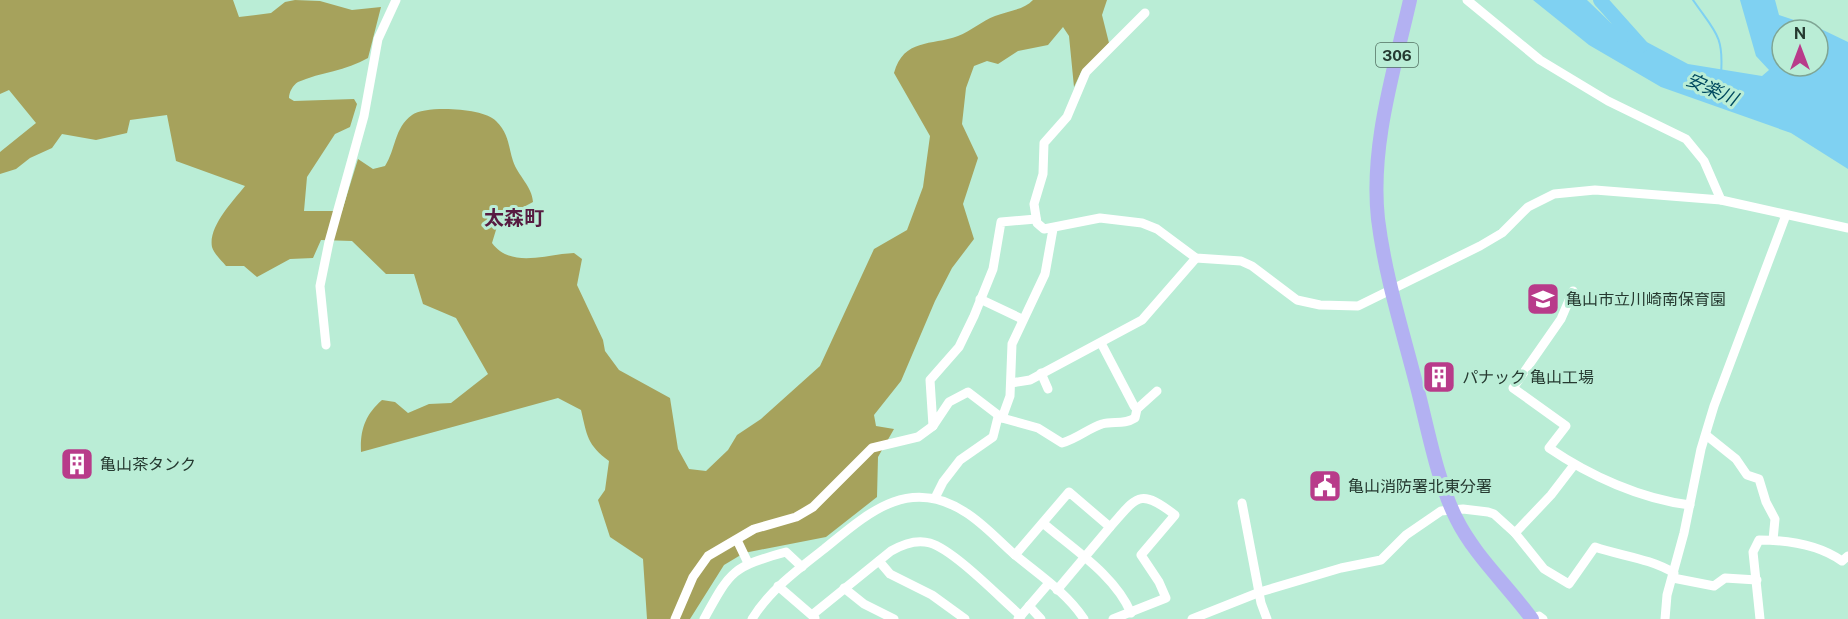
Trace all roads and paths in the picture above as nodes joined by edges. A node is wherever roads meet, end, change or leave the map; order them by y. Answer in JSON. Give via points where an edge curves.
{"nodes":[{"id":1,"x":396,"y":0,"type":"edge"},
{"id":2,"x":1410,"y":0,"type":"edge"},
{"id":3,"x":1467,"y":0,"type":"edge"},
{"id":4,"x":1145,"y":13,"type":"dead end"},
{"id":5,"x":1720,"y":196,"type":"junction"},
{"id":6,"x":1786,"y":215,"type":"junction"},
{"id":7,"x":1036,"y":219,"type":"junction"},
{"id":8,"x":1848,"y":228,"type":"edge"},
{"id":9,"x":1053,"y":229,"type":"junction"},
{"id":10,"x":1196,"y":258,"type":"junction"},
{"id":11,"x":1391,"y":289,"type":"junction"},
{"id":12,"x":1573,"y":291,"type":"dead end"},
{"id":13,"x":980,"y":299,"type":"junction"},
{"id":14,"x":1022,"y":319,"type":"junction"},
{"id":15,"x":1101,"y":343,"type":"junction"},
{"id":16,"x":326,"y":345,"type":"dead end"},
{"id":17,"x":1041,"y":373,"type":"junction"},
{"id":18,"x":1011,"y":383,"type":"junction"},
{"id":19,"x":1048,"y":389,"type":"dead end"},
{"id":20,"x":1157,"y":392,"type":"dead end"},
{"id":21,"x":1137,"y":409,"type":"junction"},
{"id":22,"x":1000,"y":417,"type":"junction"},
{"id":23,"x":933,"y":426,"type":"junction"},
{"id":24,"x":1706,"y":435,"type":"junction"},
{"id":25,"x":1574,"y":465,"type":"junction"},
{"id":26,"x":935,"y":498,"type":"junction"},
{"id":27,"x":1242,"y":503,"type":"dead end"},
{"id":28,"x":1690,"y":505,"type":"junction"},
{"id":29,"x":1452,"y":510,"type":"junction"},
{"id":30,"x":1043,"y":523,"type":"junction"},
{"id":31,"x":1110,"y":527,"type":"junction"},
{"id":32,"x":1515,"y":532,"type":"junction"},
{"id":33,"x":737,"y":540,"type":"junction"},
{"id":34,"x":1773,"y":540,"type":"junction"},
{"id":35,"x":1015,"y":555,"type":"junction"},
{"id":36,"x":1848,"y":556,"type":"edge"},
{"id":37,"x":1084,"y":559,"type":"junction"},
{"id":38,"x":879,"y":561,"type":"junction"},
{"id":39,"x":748,"y":563,"type":"junction"},
{"id":40,"x":802,"y":567,"type":"junction"},
{"id":41,"x":1674,"y":575,"type":"junction"},
{"id":42,"x":1757,"y":580,"type":"junction"},
{"id":43,"x":1049,"y":583,"type":"junction"},
{"id":44,"x":778,"y":586,"type":"junction"},
{"id":45,"x":844,"y":588,"type":"junction"},
{"id":46,"x":1057,"y":590,"type":"junction"},
{"id":47,"x":1260,"y":592,"type":"junction"},
{"id":48,"x":1029,"y":606,"type":"junction"},
{"id":49,"x":1131,"y":613,"type":"junction"},
{"id":50,"x":812,"y":617,"type":"edge"},
{"id":51,"x":1019,"y":617,"type":"edge"},
{"id":52,"x":675,"y":619,"type":"edge"},
{"id":53,"x":704,"y":619,"type":"edge"},
{"id":54,"x":752,"y":619,"type":"edge"},
{"id":55,"x":894,"y":619,"type":"edge"},
{"id":56,"x":965,"y":619,"type":"edge"},
{"id":57,"x":1041,"y":619,"type":"edge"},
{"id":58,"x":1084,"y":619,"type":"edge"},
{"id":59,"x":1113,"y":619,"type":"edge"},
{"id":60,"x":1192,"y":619,"type":"edge"},
{"id":61,"x":1267,"y":619,"type":"edge"},
{"id":62,"x":1536,"y":619,"type":"edge"},
{"id":63,"x":1665,"y":619,"type":"edge"},
{"id":64,"x":1760,"y":619,"type":"edge"}],
"edges":[{"from":1,"to":16,"type":"street","via":[[378,39],[364,116],[342,189],[320,286]]},
{"from":2,"to":11,"type":"highway","number":"306","via":[[1385,110],[1377,180],[1378,219]]},
{"from":3,"to":5,"type":"street","via":[[1540,60],[1608,101],[1686,139],[1706,165]]},
{"from":4,"to":7,"type":"street","via":[[1086,72],[1067,117],[1044,143],[1043,174],[1034,204]]},
{"from":5,"to":6,"type":"street"},
{"from":5,"to":11,"type":"street","via":[[1595,190],[1554,194],[1528,207],[1489,241]]},
{"from":6,"to":8,"type":"street"},
{"from":6,"to":24,"type":"street"},
{"from":7,"to":9,"type":"street","via":[[1044,229]]},
{"from":7,"to":13,"type":"street","via":[[1001,222],[995,260]]},
{"from":9,"to":10,"type":"street","via":[[1100,218],[1142,223],[1157,229]]},
{"from":9,"to":14,"type":"street","via":[[1045,274]]},
{"from":10,"to":11,"type":"street","via":[[1241,261],[1297,300],[1320,305],[1358,306]]},
{"from":10,"to":15,"type":"street","via":[[1142,320]]},
{"from":11,"to":29,"type":"highway","number":"306"},
{"from":12,"to":25,"type":"street","via":[[1562,319],[1513,388],[1566,426],[1549,448]]},
{"from":13,"to":14,"type":"street"},
{"from":13,"to":23,"type":"street","via":[[959,347],[930,380]]},
{"from":14,"to":18,"type":"street","via":[[1012,344]]},
{"from":15,"to":17,"type":"street"},
{"from":15,"to":21,"type":"street"},
{"from":17,"to":18,"type":"street","via":[[1030,380]]},
{"from":17,"to":19,"type":"street"},
{"from":18,"to":22,"type":"street","via":[[1010,396]]},
{"from":20,"to":21,"type":"street"},
{"from":21,"to":22,"type":"street","via":[[1135,418],[1128,422],[1103,424],[1062,443],[1038,428]]},
{"from":22,"to":23,"type":"street","via":[[968,392],[949,402]]},
{"from":22,"to":26,"type":"street","via":[[993,437],[960,460]]},
{"from":23,"to":33,"type":"street","via":[[918,437],[872,448],[813,507]]},
{"from":24,"to":28,"type":"street"},
{"from":24,"to":34,"type":"street","via":[[1736,459],[1747,475],[1759,478],[1775,519]]},
{"from":25,"to":28,"type":"street","via":[[1642,493]]},
{"from":25,"to":32,"type":"street"},
{"from":26,"to":35,"type":"street","via":[[966,512]]},
{"from":26,"to":40,"type":"street","via":[[904,498],[879,506]]},
{"from":27,"to":47,"type":"street"},
{"from":28,"to":41,"type":"street"},
{"from":29,"to":32,"type":"street","via":[[1494,514]]},
{"from":29,"to":47,"type":"street","via":[[1432,515],[1381,560]]},
{"from":29,"to":62,"type":"highway","number":"306","via":[[1478,552]]},
{"from":30,"to":31,"type":"street","via":[[1069,492]]},
{"from":30,"to":35,"type":"street"},
{"from":30,"to":37,"type":"street"},
{"from":31,"to":37,"type":"street"},
{"from":31,"to":49,"type":"street","via":[[1130,504],[1142,498],[1156,501],[1175,515],[1141,555],[1166,598]]},
{"from":32,"to":41,"type":"street","via":[[1544,568],[1569,584],[1595,547],[1654,563]]},
{"from":33,"to":39,"type":"street"},
{"from":33,"to":52,"type":"street","via":[[713,552],[699,566]]},
{"from":34,"to":36,"type":"street","via":[[1830,552],[1842,561]]},
{"from":34,"to":42,"type":"street","via":[[1759,540],[1753,552]]},
{"from":35,"to":43,"type":"street"},
{"from":37,"to":46,"type":"street"},
{"from":37,"to":49,"type":"street","via":[[1119,592]]},
{"from":38,"to":45,"type":"street"},
{"from":38,"to":51,"type":"street","via":[[904,544],[931,543],[947,552]]},
{"from":38,"to":56,"type":"street","via":[[890,574],[932,595]]},
{"from":39,"to":40,"type":"street","via":[[786,552]]},
{"from":39,"to":53,"type":"street","via":[[728,578]]},
{"from":40,"to":44,"type":"street"},
{"from":41,"to":42,"type":"street","via":[[1714,586],[1725,578]]},
{"from":41,"to":63,"type":"street"},
{"from":42,"to":64,"type":"street"},
{"from":43,"to":46,"type":"street"},
{"from":43,"to":48,"type":"street"},
{"from":44,"to":50,"type":"street"},
{"from":44,"to":54,"type":"street"},
{"from":45,"to":50,"type":"street"},
{"from":45,"to":55,"type":"street","via":[[864,604]]},
{"from":46,"to":58,"type":"street"},
{"from":47,"to":60,"type":"street"},
{"from":47,"to":61,"type":"street"},
{"from":48,"to":51,"type":"street"},
{"from":48,"to":57,"type":"street"},
{"from":49,"to":59,"type":"street"}]}
